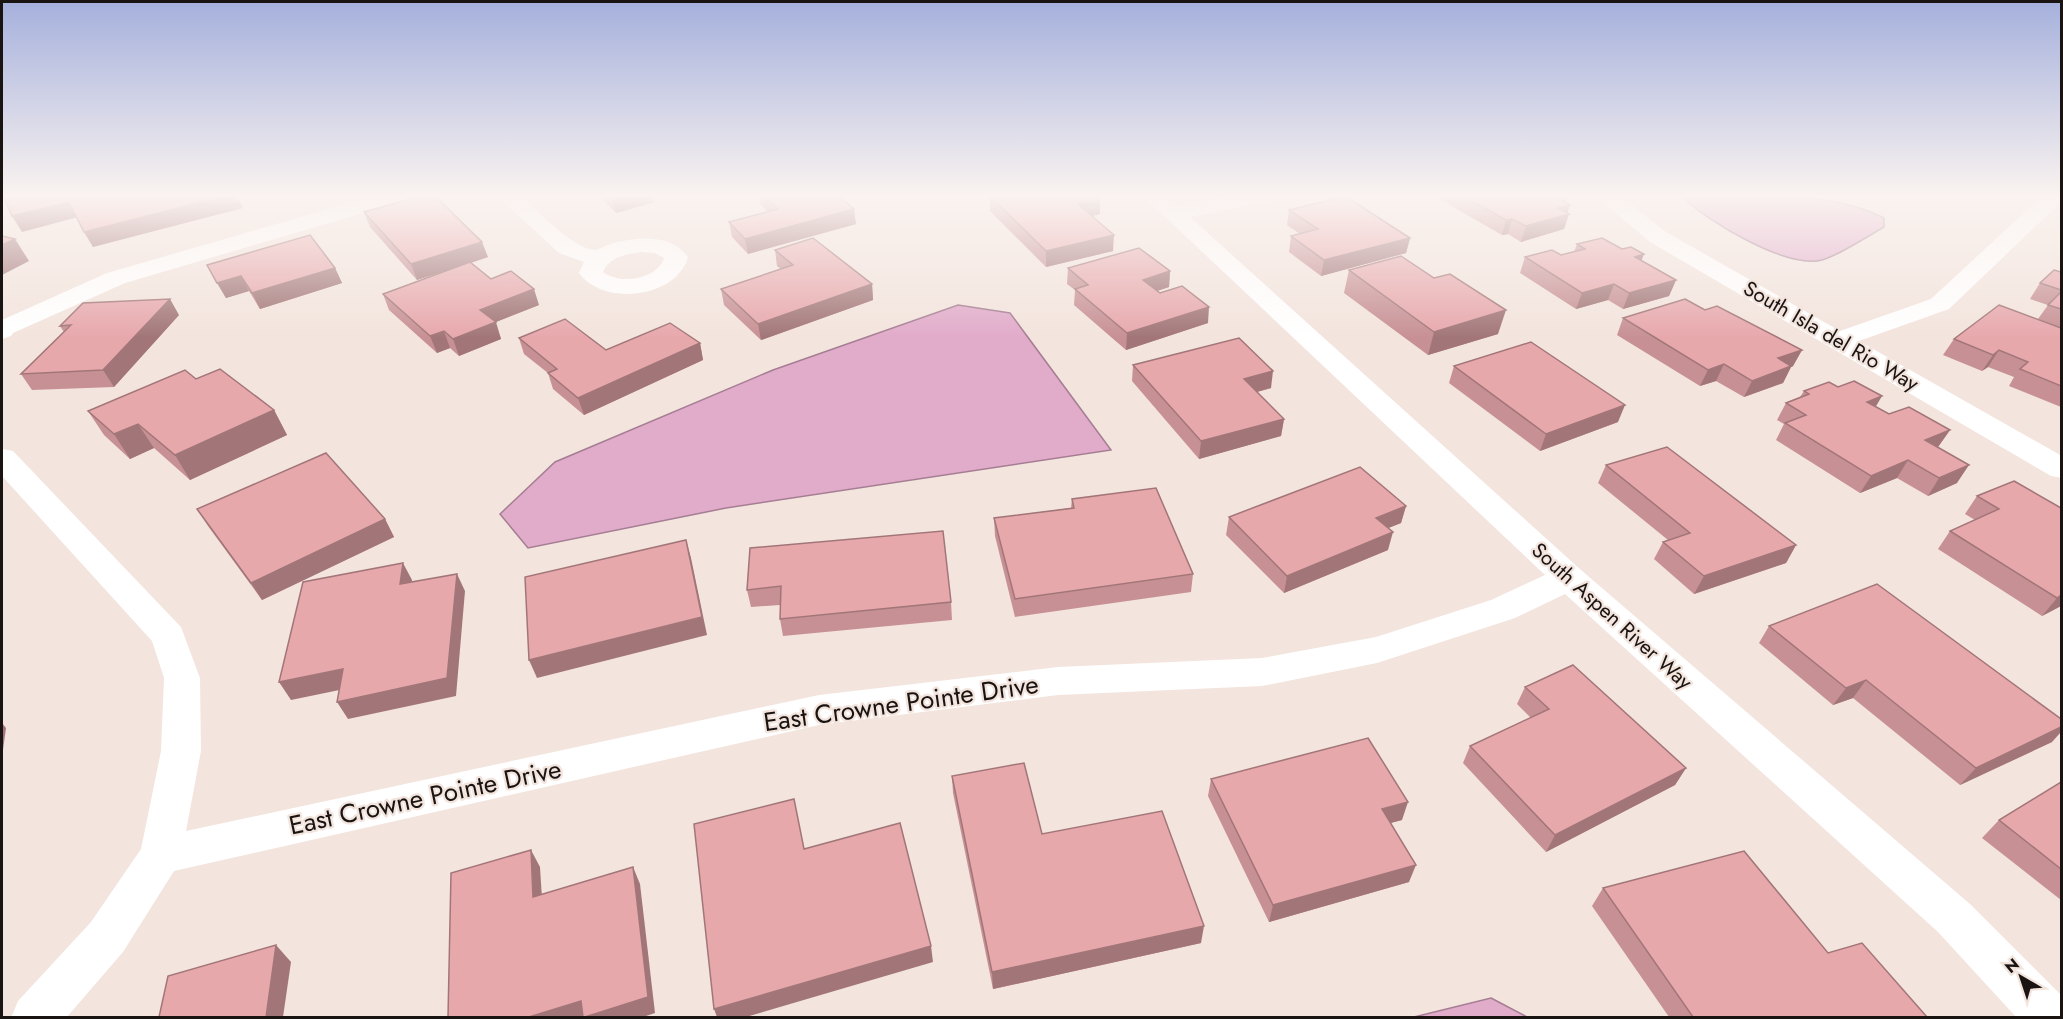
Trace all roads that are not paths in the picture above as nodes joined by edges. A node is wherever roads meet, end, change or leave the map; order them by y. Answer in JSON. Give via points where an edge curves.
{"nodes":[{"id":1,"x":234,"y":244,"type":"edge"},
{"id":2,"x":562,"y":244,"type":"edge"},
{"id":3,"x":1208,"y":244,"type":"edge"},
{"id":4,"x":1669,"y":244,"type":"edge"},
{"id":5,"x":2004,"y":244,"type":"edge"},
{"id":6,"x":598,"y":259,"type":"dead end"},
{"id":7,"x":2,"y":331,"type":"edge"},
{"id":8,"x":1838,"y":340,"type":"junction"},
{"id":9,"x":2,"y":458,"type":"edge"},
{"id":10,"x":2061,"y":469,"type":"edge"},
{"id":11,"x":1569,"y":578,"type":"junction"},
{"id":12,"x":161,"y":855,"type":"junction"},
{"id":13,"x":35,"y":1017,"type":"edge"},
{"id":14,"x":2050,"y":1017,"type":"edge"}],
"edges":[{"from":1,"to":7,"type":"street","via":[[116,278]]},
{"from":2,"to":6,"type":"street"},
{"from":3,"to":11,"type":"street","name":"South Aspen River Way"},
{"from":4,"to":8,"type":"street","name":"South Isla del Rio Way"},
{"from":5,"to":8,"type":"street","via":[[1940,304]]},
{"from":8,"to":10,"type":"street","name":"South Isla del Rio Way"},
{"from":9,"to":12,"type":"street","via":[[168,636],[182,678],[181,751]]},
{"from":11,"to":12,"type":"street","name":"East Crowne Pointe Drive","via":[[1503,609],[1377,650],[1262,672],[1058,681],[819,710]]},
{"from":11,"to":14,"type":"street","name":"South Aspen River Way","via":[[1954,918]]},
{"from":12,"to":13,"type":"street","via":[[107,937]]}]}
